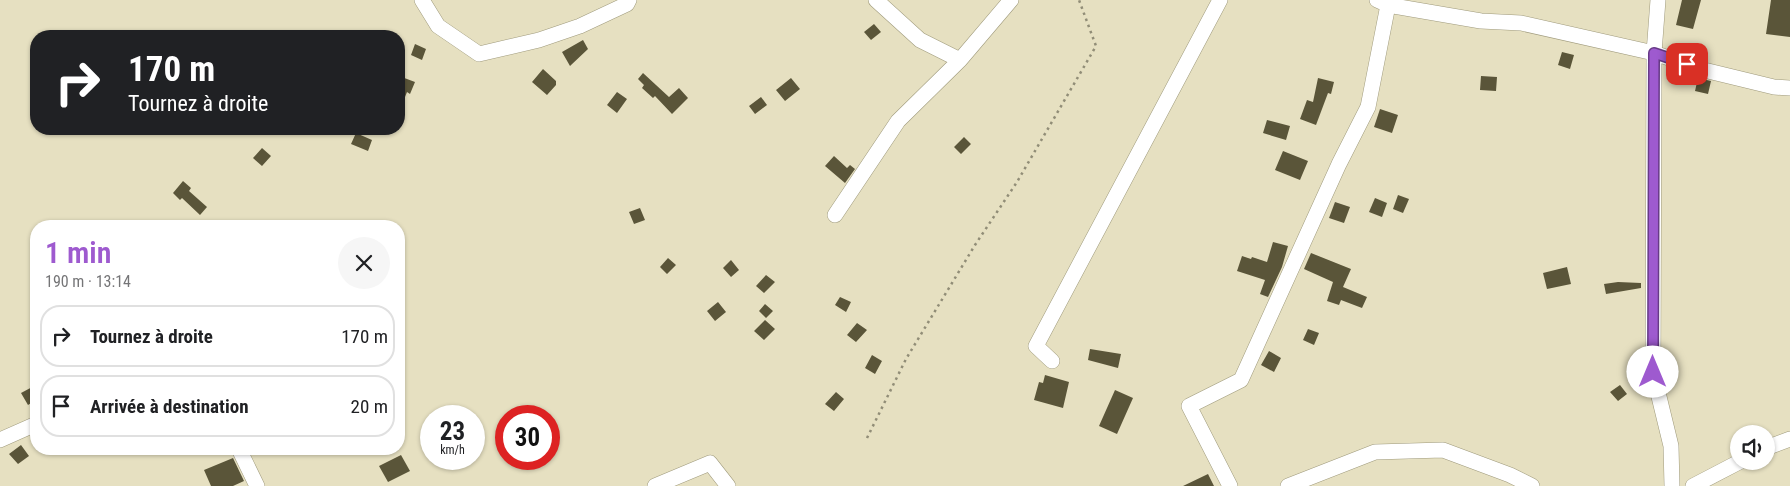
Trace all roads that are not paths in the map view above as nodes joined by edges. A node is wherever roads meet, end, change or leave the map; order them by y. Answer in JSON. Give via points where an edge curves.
{"nodes":[{"id":1,"x":422,"y":0,"type":"edge"},
{"id":2,"x":629,"y":0,"type":"edge"},
{"id":3,"x":876,"y":0,"type":"edge"},
{"id":4,"x":1011,"y":0,"type":"edge"},
{"id":5,"x":1220,"y":0,"type":"edge"},
{"id":6,"x":1658,"y":0,"type":"edge"},
{"id":7,"x":1383,"y":3,"type":"edge"},
{"id":8,"x":1654,"y":53,"type":"junction"},
{"id":9,"x":960,"y":60,"type":"junction"},
{"id":10,"x":1790,"y":88,"type":"edge"},
{"id":11,"x":836,"y":215,"type":"dead end"},
{"id":12,"x":1052,"y":361,"type":"dead end"},
{"id":13,"x":30,"y":427,"type":"edge"},
{"id":14,"x":1790,"y":439,"type":"edge"},
{"id":15,"x":0,"y":440,"type":"edge"},
{"id":16,"x":1775,"y":445,"type":"edge"},
{"id":17,"x":242,"y":455,"type":"edge"},
{"id":18,"x":1730,"y":467,"type":"edge"},
{"id":19,"x":257,"y":486,"type":"edge"},
{"id":20,"x":655,"y":486,"type":"edge"},
{"id":21,"x":728,"y":486,"type":"edge"},
{"id":22,"x":1230,"y":486,"type":"edge"},
{"id":23,"x":1288,"y":486,"type":"edge"},
{"id":24,"x":1532,"y":486,"type":"edge"},
{"id":25,"x":1672,"y":486,"type":"edge"},
{"id":26,"x":1694,"y":486,"type":"edge"}],
"edges":[{"from":1,"to":2,"type":"street","via":[[438,26],[479,54],[540,40],[580,26],[627,4]]},
{"from":3,"to":9,"type":"street","via":[[920,40]]},
{"from":4,"to":9,"type":"street"},
{"from":5,"to":12,"type":"street","via":[[1036,346]]},
{"from":6,"to":8,"type":"street"},
{"from":7,"to":8,"type":"street","via":[[1481,21],[1521,23]]},
{"from":7,"to":22,"type":"street","via":[[1368,107],[1241,380],[1189,406]]},
{"from":8,"to":10,"type":"street","via":[[1704,70]]},
{"from":8,"to":25,"type":"street","via":[[1653,372],[1670,446]]},
{"from":9,"to":11,"type":"street","via":[[898,121]]},
{"from":13,"to":15,"type":"street"},
{"from":14,"to":16,"type":"street"},
{"from":17,"to":19,"type":"street"},
{"from":18,"to":26,"type":"street"},
{"from":20,"to":21,"type":"street","via":[[710,463]]},
{"from":23,"to":24,"type":"street","via":[[1375,452],[1443,450]]}]}
